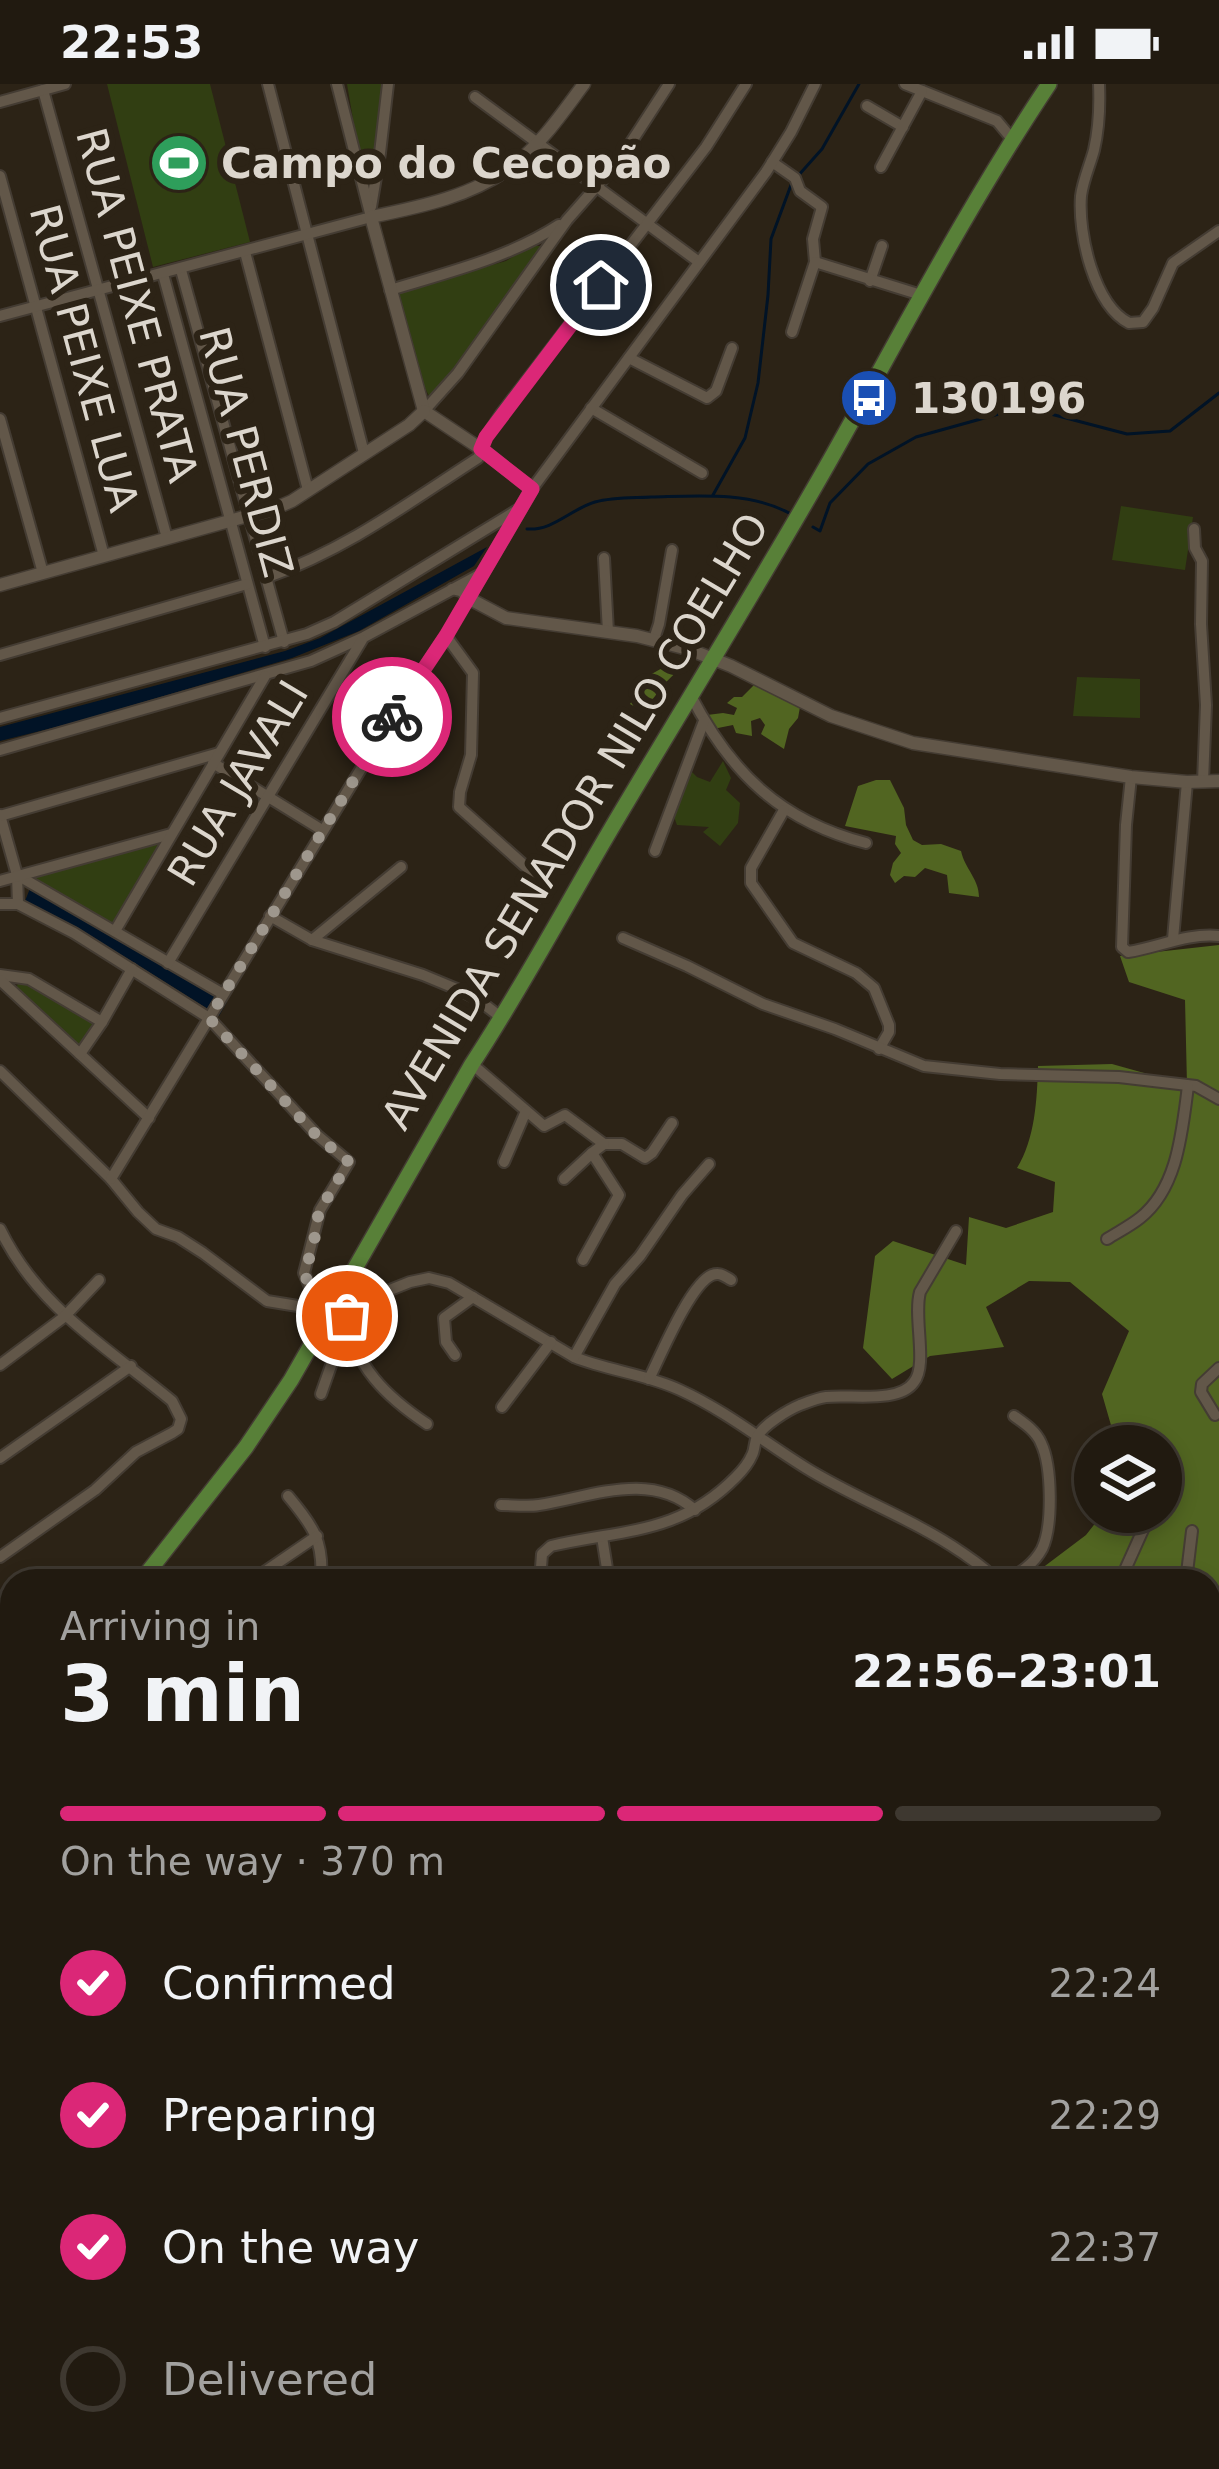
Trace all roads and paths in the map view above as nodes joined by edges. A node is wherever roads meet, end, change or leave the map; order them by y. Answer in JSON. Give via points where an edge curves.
{"nodes":[{"id":1,"x":65,"y":84,"type":"edge"},
{"id":2,"x":268,"y":84,"type":"edge"},
{"id":3,"x":337,"y":84,"type":"edge"},
{"id":4,"x":388,"y":84,"type":"edge"},
{"id":5,"x":670,"y":84,"type":"edge"},
{"id":6,"x":746,"y":84,"type":"edge"},
{"id":7,"x":815,"y":84,"type":"edge"},
{"id":8,"x":905,"y":84,"type":"edge"},
{"id":9,"x":1049,"y":84,"type":"edge"},
{"id":10,"x":1100,"y":84,"type":"edge"},
{"id":11,"x":579,"y":86,"type":"edge"},
{"id":12,"x":43,"y":90,"type":"junction"},
{"id":13,"x":922,"y":91,"type":"junction"},
{"id":14,"x":475,"y":97,"type":"dead end"},
{"id":15,"x":0,"y":102,"type":"edge"},
{"id":16,"x":867,"y":106,"type":"dead end"},
{"id":17,"x":903,"y":127,"type":"junction"},
{"id":18,"x":1012,"y":139,"type":"junction"},
{"id":19,"x":537,"y":143,"type":"junction"},
{"id":20,"x":772,"y":162,"type":"junction"},
{"id":21,"x":881,"y":167,"type":"dead end"},
{"id":22,"x":0,"y":176,"type":"edge"},
{"id":23,"x":597,"y":187,"type":"junction"},
{"id":24,"x":370,"y":214,"type":"junction"},
{"id":25,"x":567,"y":220,"type":"junction"},
{"id":26,"x":646,"y":225,"type":"junction"},
{"id":27,"x":1219,"y":231,"type":"edge"},
{"id":28,"x":307,"y":235,"type":"junction"},
{"id":29,"x":882,"y":246,"type":"dead end"},
{"id":30,"x":244,"y":252,"type":"junction"},
{"id":31,"x":700,"y":262,"type":"junction"},
{"id":32,"x":815,"y":262,"type":"junction"},
{"id":33,"x":181,"y":270,"type":"junction"},
{"id":34,"x":163,"y":274,"type":"junction"},
{"id":35,"x":870,"y":281,"type":"junction"},
{"id":36,"x":390,"y":290,"type":"junction"},
{"id":37,"x":98,"y":291,"type":"junction"},
{"id":38,"x":921,"y":295,"type":"junction"},
{"id":39,"x":36,"y":308,"type":"junction"},
{"id":40,"x":0,"y":316,"type":"edge"},
{"id":41,"x":792,"y":332,"type":"dead end"},
{"id":42,"x":732,"y":348,"type":"dead end"},
{"id":43,"x":629,"y":358,"type":"junction"},
{"id":44,"x":591,"y":408,"type":"junction"},
{"id":45,"x":424,"y":411,"type":"junction"},
{"id":46,"x":0,"y":419,"type":"edge"},
{"id":47,"x":481,"y":449,"type":"junction"},
{"id":48,"x":364,"y":453,"type":"junction"},
{"id":49,"x":702,"y":473,"type":"dead end"},
{"id":50,"x":532,"y":489,"type":"junction"},
{"id":51,"x":308,"y":490,"type":"junction"},
{"id":52,"x":522,"y":508,"type":"junction"},
{"id":53,"x":249,"y":516,"type":"junction"},
{"id":54,"x":229,"y":521,"type":"junction"},
{"id":55,"x":1194,"y":530,"type":"dead end"},
{"id":56,"x":167,"y":538,"type":"junction"},
{"id":57,"x":672,"y":550,"type":"dead end"},
{"id":58,"x":104,"y":556,"type":"junction"},
{"id":59,"x":604,"y":558,"type":"dead end"},
{"id":60,"x":1202,"y":561,"type":"junction"},
{"id":61,"x":1219,"y":561,"type":"edge"},
{"id":62,"x":43,"y":573,"type":"junction"},
{"id":63,"x":481,"y":574,"type":"junction"},
{"id":64,"x":268,"y":577,"type":"junction"},
{"id":65,"x":247,"y":584,"type":"junction"},
{"id":66,"x":0,"y":585,"type":"edge"},
{"id":67,"x":452,"y":589,"type":"junction"},
{"id":68,"x":468,"y":598,"type":"junction"},
{"id":69,"x":608,"y":632,"type":"junction"},
{"id":70,"x":446,"y":636,"type":"junction"},
{"id":71,"x":364,"y":638,"type":"junction"},
{"id":72,"x":654,"y":639,"type":"junction"},
{"id":73,"x":284,"y":642,"type":"junction"},
{"id":74,"x":266,"y":647,"type":"junction"},
{"id":75,"x":0,"y":655,"type":"edge"},
{"id":76,"x":712,"y":659,"type":"junction"},
{"id":77,"x":265,"y":676,"type":"junction"},
{"id":78,"x":690,"y":694,"type":"junction"},
{"id":79,"x":0,"y":718,"type":"edge"},
{"id":80,"x":704,"y":721,"type":"junction"},
{"id":81,"x":0,"y":750,"type":"edge"},
{"id":82,"x":216,"y":758,"type":"junction"},
{"id":83,"x":1131,"y":777,"type":"junction"},
{"id":84,"x":1219,"y":781,"type":"edge"},
{"id":85,"x":1187,"y":782,"type":"junction"},
{"id":86,"x":1203,"y":782,"type":"junction"},
{"id":87,"x":266,"y":797,"type":"junction"},
{"id":88,"x":784,"y":810,"type":"junction"},
{"id":89,"x":0,"y":816,"type":"edge"},
{"id":90,"x":322,"y":830,"type":"junction"},
{"id":91,"x":171,"y":834,"type":"junction"},
{"id":92,"x":866,"y":843,"type":"dead end"},
{"id":93,"x":656,"y":851,"type":"dead end"},
{"id":94,"x":400,"y":868,"type":"dead end"},
{"id":95,"x":17,"y":875,"type":"junction"},
{"id":96,"x":0,"y":881,"type":"edge"},
{"id":97,"x":0,"y":904,"type":"edge"},
{"id":98,"x":18,"y":904,"type":"junction"},
{"id":99,"x":270,"y":916,"type":"junction"},
{"id":100,"x":522,"y":927,"type":"dead end"},
{"id":101,"x":115,"y":932,"type":"junction"},
{"id":102,"x":1219,"y":936,"type":"edge"},
{"id":103,"x":623,"y":938,"type":"dead end"},
{"id":104,"x":1173,"y":939,"type":"junction"},
{"id":105,"x":312,"y":940,"type":"junction"},
{"id":106,"x":169,"y":963,"type":"junction"},
{"id":107,"x":132,"y":970,"type":"junction"},
{"id":108,"x":0,"y":977,"type":"edge"},
{"id":109,"x":222,"y":996,"type":"junction"},
{"id":110,"x":210,"y":1017,"type":"junction"},
{"id":111,"x":502,"y":1018,"type":"junction"},
{"id":112,"x":102,"y":1022,"type":"junction"},
{"id":113,"x":879,"y":1049,"type":"junction"},
{"id":114,"x":80,"y":1054,"type":"junction"},
{"id":115,"x":472,"y":1064,"type":"junction"},
{"id":116,"x":0,"y":1071,"type":"edge"},
{"id":117,"x":1188,"y":1086,"type":"junction"},
{"id":118,"x":1219,"y":1099,"type":"edge"},
{"id":119,"x":526,"y":1112,"type":"junction"},
{"id":120,"x":149,"y":1118,"type":"junction"},
{"id":121,"x":672,"y":1123,"type":"dead end"},
{"id":122,"x":604,"y":1144,"type":"junction"},
{"id":123,"x":592,"y":1153,"type":"junction"},
{"id":124,"x":504,"y":1162,"type":"dead end"},
{"id":125,"x":709,"y":1165,"type":"dead end"},
{"id":126,"x":111,"y":1179,"type":"junction"},
{"id":127,"x":564,"y":1179,"type":"dead end"},
{"id":128,"x":0,"y":1228,"type":"edge"},
{"id":129,"x":956,"y":1231,"type":"dead end"},
{"id":130,"x":1107,"y":1239,"type":"dead end"},
{"id":131,"x":13,"y":1256,"type":"junction"},
{"id":132,"x":583,"y":1260,"type":"dead end"},
{"id":133,"x":0,"y":1266,"type":"edge"},
{"id":134,"x":99,"y":1280,"type":"dead end"},
{"id":135,"x":731,"y":1280,"type":"dead end"},
{"id":136,"x":472,"y":1298,"type":"junction"},
{"id":137,"x":325,"y":1315,"type":"junction"},
{"id":138,"x":64,"y":1317,"type":"junction"},
{"id":139,"x":348,"y":1321,"type":"junction"},
{"id":140,"x":551,"y":1342,"type":"junction"},
{"id":141,"x":455,"y":1355,"type":"dead end"},
{"id":142,"x":574,"y":1357,"type":"junction"},
{"id":143,"x":0,"y":1365,"type":"edge"},
{"id":144,"x":130,"y":1366,"type":"junction"},
{"id":145,"x":1219,"y":1368,"type":"edge"},
{"id":146,"x":649,"y":1379,"type":"junction"},
{"id":147,"x":321,"y":1394,"type":"dead end"},
{"id":148,"x":502,"y":1407,"type":"dead end"},
{"id":149,"x":1215,"y":1415,"type":"dead end"},
{"id":150,"x":1014,"y":1416,"type":"dead end"},
{"id":151,"x":427,"y":1424,"type":"dead end"},
{"id":152,"x":758,"y":1435,"type":"junction"},
{"id":153,"x":0,"y":1458,"type":"edge"},
{"id":154,"x":288,"y":1496,"type":"dead end"},
{"id":155,"x":501,"y":1505,"type":"dead end"},
{"id":156,"x":695,"y":1510,"type":"junction"},
{"id":157,"x":1192,"y":1531,"type":"dead end"},
{"id":158,"x":1142,"y":1533,"type":"edge"},
{"id":159,"x":317,"y":1536,"type":"junction"},
{"id":160,"x":602,"y":1537,"type":"junction"},
{"id":161,"x":0,"y":1557,"type":"edge"},
{"id":162,"x":150,"y":1569,"type":"edge"},
{"id":163,"x":269,"y":1569,"type":"edge"},
{"id":164,"x":322,"y":1569,"type":"edge"},
{"id":165,"x":541,"y":1569,"type":"edge"},
{"id":166,"x":607,"y":1569,"type":"edge"},
{"id":167,"x":984,"y":1569,"type":"edge"},
{"id":168,"x":1026,"y":1569,"type":"edge"},
{"id":169,"x":1125,"y":1569,"type":"edge"},
{"id":170,"x":1187,"y":1569,"type":"edge"}],
"edges":[{"from":1,"to":12,"type":"street"},
{"from":2,"to":28,"type":"street"},
{"from":3,"to":24,"type":"street"},
{"from":4,"to":24,"type":"street"},
{"from":5,"to":23,"type":"street"},
{"from":6,"to":26,"type":"street"},
{"from":7,"to":20,"type":"street"},
{"from":8,"to":13,"type":"street"},
{"from":9,"to":18,"type":"main road","name":"AVENIDA SENADOR NILO COELHO"},
{"from":10,"to":27,"type":"street","via":[[1082,222],[1104,301],[1130,323],[1143,322],[1173,263]]},
{"from":11,"to":19,"type":"street"},
{"from":12,"to":15,"type":"street"},
{"from":12,"to":37,"type":"street","name":"RUA PEIXE PRATA"},
{"from":13,"to":17,"type":"street"},
{"from":13,"to":18,"type":"street","via":[[997,122]]},
{"from":14,"to":19,"type":"street"},
{"from":16,"to":17,"type":"street"},
{"from":17,"to":21,"type":"street"},
{"from":18,"to":38,"type":"main road","name":"AVENIDA SENADOR NILO COELHO"},
{"from":19,"to":23,"type":"street"},
{"from":19,"to":24,"type":"street","via":[[475,187]]},
{"from":20,"to":31,"type":"street"},
{"from":20,"to":32,"type":"street","via":[[822,207]]},
{"from":22,"to":39,"type":"street","name":"RUA PEIXE LUA"},
{"from":23,"to":25,"type":"street"},
{"from":23,"to":26,"type":"street"},
{"from":24,"to":28,"type":"street"},
{"from":24,"to":36,"type":"street"},
{"from":25,"to":36,"type":"street","via":[[496,258]]},
{"from":25,"to":45,"type":"street"},
{"from":26,"to":31,"type":"street"},
{"from":26,"to":47,"type":"street"},
{"from":28,"to":30,"type":"street"},
{"from":28,"to":48,"type":"street"},
{"from":29,"to":35,"type":"street"},
{"from":30,"to":33,"type":"street"},
{"from":30,"to":51,"type":"street"},
{"from":31,"to":43,"type":"street"},
{"from":32,"to":35,"type":"street"},
{"from":32,"to":41,"type":"street"},
{"from":33,"to":34,"type":"street"},
{"from":33,"to":53,"type":"street","name":"RUA PERDIZ"},
{"from":34,"to":37,"type":"street"},
{"from":34,"to":54,"type":"street","name":"RUA PERDIZ"},
{"from":35,"to":38,"type":"street"},
{"from":36,"to":45,"type":"street"},
{"from":37,"to":39,"type":"street"},
{"from":37,"to":56,"type":"street","name":"RUA PEIXE PRATA"},
{"from":38,"to":76,"type":"main road","name":"AVENIDA SENADOR NILO COELHO"},
{"from":39,"to":40,"type":"street"},
{"from":39,"to":58,"type":"street","name":"RUA PEIXE LUA"},
{"from":42,"to":43,"type":"street","via":[[707,398]]},
{"from":43,"to":44,"type":"street"},
{"from":44,"to":49,"type":"street"},
{"from":44,"to":50,"type":"street"},
{"from":45,"to":47,"type":"street"},
{"from":45,"to":48,"type":"street"},
{"from":46,"to":62,"type":"street"},
{"from":47,"to":50,"type":"street"},
{"from":47,"to":64,"type":"street","via":[[359,537]]},
{"from":48,"to":51,"type":"street"},
{"from":50,"to":52,"type":"street"},
{"from":51,"to":53,"type":"street"},
{"from":52,"to":63,"type":"street"},
{"from":52,"to":73,"type":"street","via":[[334,622]]},
{"from":53,"to":54,"type":"street"},
{"from":53,"to":64,"type":"street","name":"RUA PERDIZ"},
{"from":54,"to":56,"type":"street"},
{"from":54,"to":65,"type":"street","name":"RUA PERDIZ"},
{"from":55,"to":60,"type":"street"},
{"from":56,"to":58,"type":"street"},
{"from":57,"to":72,"type":"street"},
{"from":58,"to":62,"type":"street"},
{"from":59,"to":69,"type":"street"},
{"from":60,"to":61,"type":"street"},
{"from":60,"to":86,"type":"street"},
{"from":62,"to":66,"type":"street"},
{"from":63,"to":67,"type":"street"},
{"from":63,"to":68,"type":"street"},
{"from":64,"to":73,"type":"street","name":"RUA PERDIZ"},
{"from":65,"to":74,"type":"street","name":"RUA PERDIZ"},
{"from":65,"to":75,"type":"street"},
{"from":67,"to":68,"type":"street"},
{"from":67,"to":71,"type":"street"},
{"from":68,"to":69,"type":"street","via":[[506,618]]},
{"from":68,"to":70,"type":"street"},
{"from":69,"to":72,"type":"street"},
{"from":70,"to":90,"type":"street"},
{"from":70,"to":100,"type":"street","via":[[473,673],[471,755],[459,806],[543,882]]},
{"from":71,"to":77,"type":"street"},
{"from":71,"to":87,"type":"street","name":"RUA JAVALI"},
{"from":72,"to":76,"type":"street"},
{"from":73,"to":74,"type":"street"},
{"from":74,"to":79,"type":"street"},
{"from":76,"to":78,"type":"main road","name":"AVENIDA SENADOR NILO COELHO"},
{"from":76,"to":83,"type":"street","via":[[894,738]]},
{"from":77,"to":81,"type":"street"},
{"from":77,"to":82,"type":"street"},
{"from":78,"to":80,"type":"street"},
{"from":78,"to":111,"type":"main road","name":"AVENIDA SENADOR NILO COELHO"},
{"from":80,"to":88,"type":"street","via":[[720,748]]},
{"from":80,"to":93,"type":"street"},
{"from":82,"to":87,"type":"street"},
{"from":82,"to":89,"type":"street"},
{"from":82,"to":91,"type":"street"},
{"from":83,"to":85,"type":"street"},
{"from":83,"to":104,"type":"street","via":[[1122,947],[1137,951]]},
{"from":84,"to":86,"type":"street"},
{"from":85,"to":86,"type":"street"},
{"from":85,"to":104,"type":"street"},
{"from":87,"to":90,"type":"street"},
{"from":87,"to":106,"type":"street","name":"RUA JAVALI"},
{"from":88,"to":92,"type":"street"},
{"from":88,"to":113,"type":"street","via":[[751,883],[793,943],[874,988],[889,1024]]},
{"from":89,"to":95,"type":"street"},
{"from":90,"to":99,"type":"street"},
{"from":91,"to":95,"type":"street"},
{"from":91,"to":101,"type":"street"},
{"from":94,"to":105,"type":"street"},
{"from":95,"to":96,"type":"street"},
{"from":95,"to":98,"type":"street"},
{"from":95,"to":101,"type":"street"},
{"from":97,"to":98,"type":"street"},
{"from":98,"to":107,"type":"street"},
{"from":99,"to":105,"type":"street"},
{"from":99,"to":109,"type":"street"},
{"from":101,"to":106,"type":"street"},
{"from":102,"to":104,"type":"street"},
{"from":103,"to":113,"type":"street"},
{"from":105,"to":111,"type":"street","via":[[423,975]]},
{"from":106,"to":109,"type":"street"},
{"from":107,"to":110,"type":"street"},
{"from":107,"to":112,"type":"street"},
{"from":108,"to":112,"type":"street","via":[[29,979]]},
{"from":108,"to":114,"type":"street"},
{"from":109,"to":110,"type":"street"},
{"from":110,"to":120,"type":"street"},
{"from":110,"to":137,"type":"street","via":[[349,1162],[320,1210],[304,1273]]},
{"from":111,"to":115,"type":"main road","name":"AVENIDA SENADOR NILO COELHO"},
{"from":112,"to":114,"type":"street"},
{"from":113,"to":117,"type":"street","via":[[946,1070]]},
{"from":114,"to":120,"type":"street"},
{"from":115,"to":119,"type":"street"},
{"from":115,"to":137,"type":"main road","name":"AVENIDA SENADOR NILO COELHO"},
{"from":116,"to":126,"type":"street"},
{"from":117,"to":118,"type":"street"},
{"from":117,"to":130,"type":"street","via":[[1164,1190]]},
{"from":119,"to":122,"type":"street","via":[[544,1126],[565,1114]]},
{"from":119,"to":124,"type":"street"},
{"from":120,"to":126,"type":"street"},
{"from":121,"to":122,"type":"street","via":[[647,1157]]},
{"from":122,"to":123,"type":"street"},
{"from":123,"to":127,"type":"street"},
{"from":123,"to":132,"type":"street","via":[[619,1196]]},
{"from":125,"to":142,"type":"street","via":[[615,1284]]},
{"from":126,"to":137,"type":"street","via":[[156,1228],[267,1301]]},
{"from":128,"to":131,"type":"street"},
{"from":129,"to":152,"type":"street","via":[[920,1292],[920,1367],[910,1388],[825,1397]]},
{"from":131,"to":133,"type":"street"},
{"from":131,"to":138,"type":"street"},
{"from":134,"to":138,"type":"street"},
{"from":135,"to":146,"type":"street","via":[[712,1275],[691,1298]]},
{"from":136,"to":139,"type":"street","via":[[423,1278],[385,1292]]},
{"from":136,"to":140,"type":"street"},
{"from":136,"to":141,"type":"street","via":[[444,1318]]},
{"from":137,"to":139,"type":"street"},
{"from":137,"to":162,"type":"main road","name":"AVENIDA SENADOR NILO COELHO","via":[[246,1447]]},
{"from":138,"to":143,"type":"street"},
{"from":138,"to":144,"type":"street"},
{"from":139,"to":147,"type":"street"},
{"from":139,"to":151,"type":"street","via":[[373,1378]]},
{"from":140,"to":142,"type":"street"},
{"from":140,"to":148,"type":"street"},
{"from":142,"to":146,"type":"street"},
{"from":144,"to":153,"type":"street"},
{"from":144,"to":161,"type":"street","via":[[172,1401],[178,1429]]},
{"from":145,"to":149,"type":"street","via":[[1201,1388]]},
{"from":146,"to":152,"type":"street"},
{"from":150,"to":168,"type":"street","via":[[1042,1443],[1048,1474],[1048,1526]]},
{"from":152,"to":156,"type":"street","via":[[735,1477]]},
{"from":152,"to":167,"type":"street"},
{"from":154,"to":159,"type":"street"},
{"from":155,"to":156,"type":"street","via":[[622,1488],[672,1494]]},
{"from":156,"to":160,"type":"street"},
{"from":157,"to":170,"type":"street"},
{"from":158,"to":169,"type":"street"},
{"from":159,"to":163,"type":"street"},
{"from":159,"to":164,"type":"street"},
{"from":160,"to":165,"type":"street","via":[[551,1546]]},
{"from":160,"to":166,"type":"street"}]}
